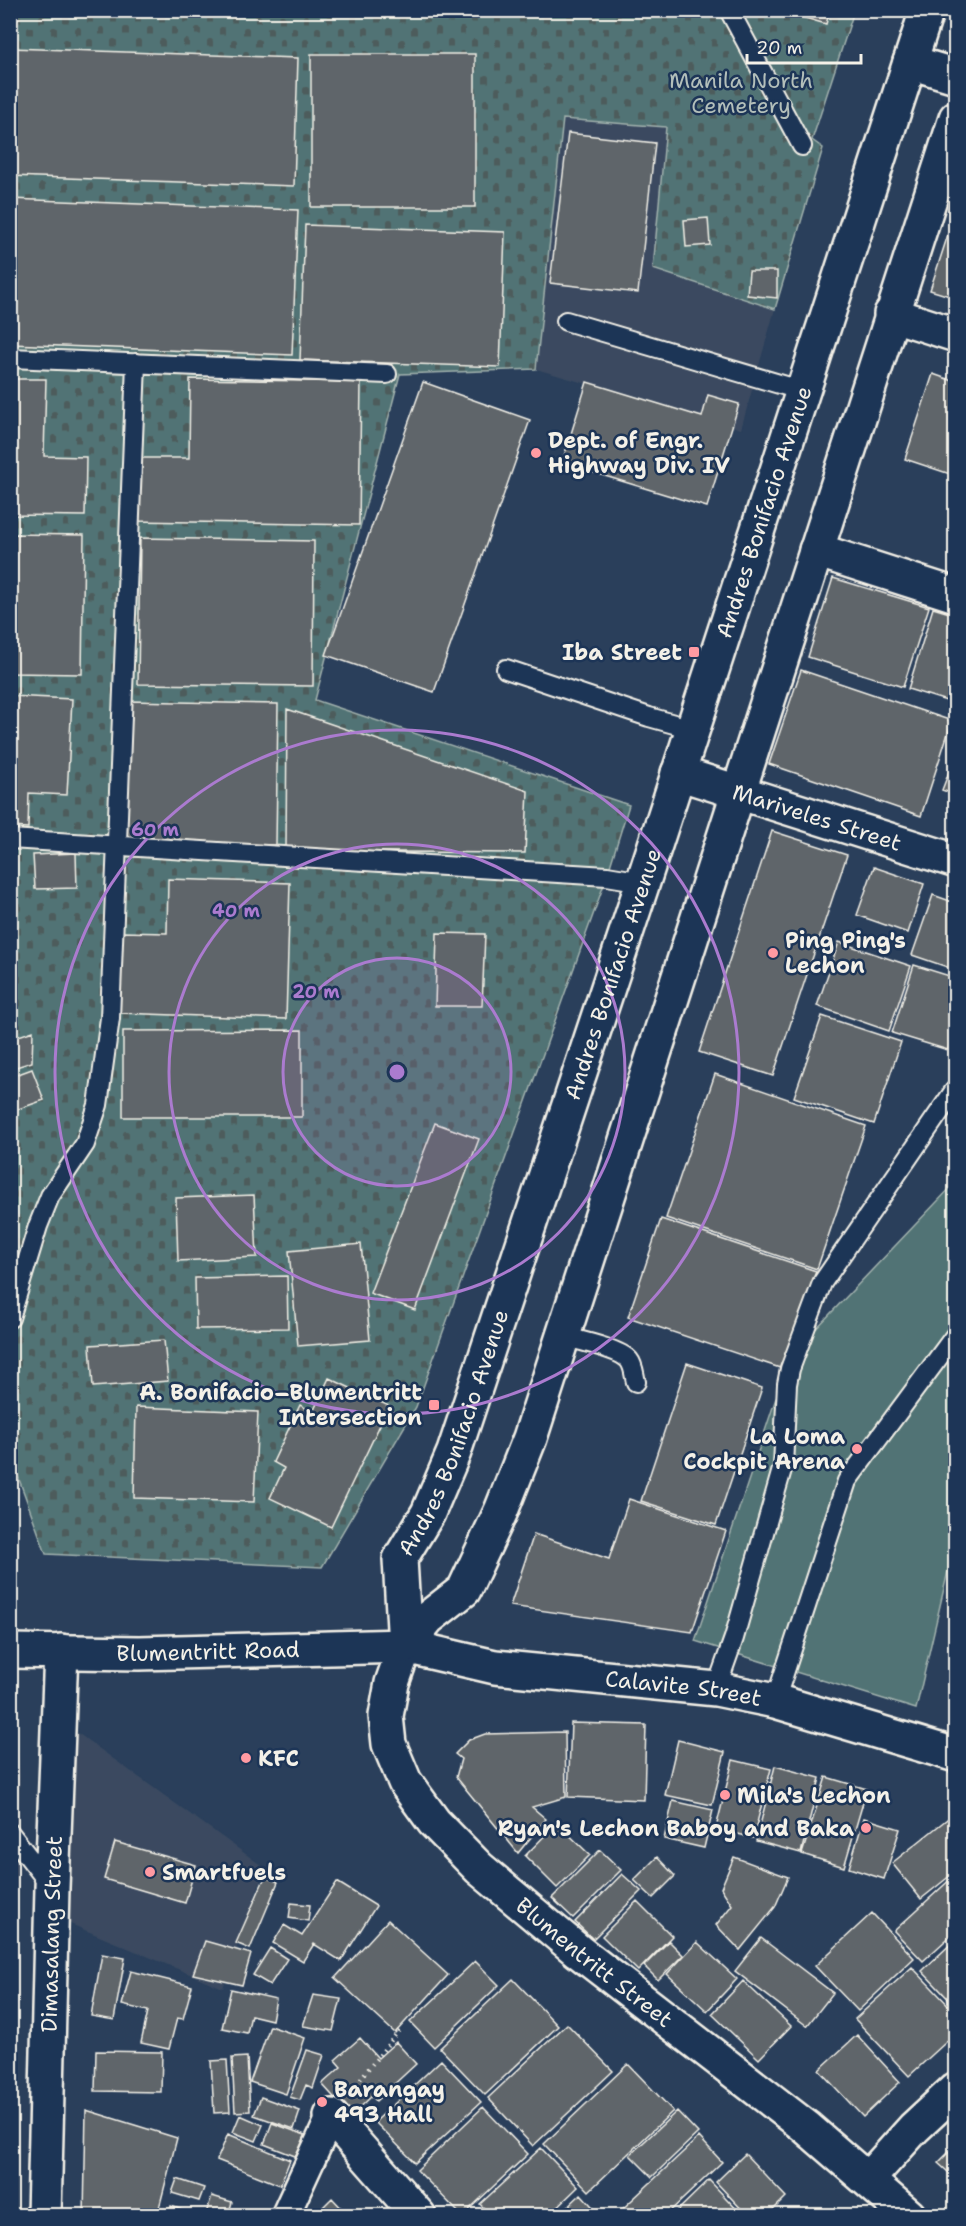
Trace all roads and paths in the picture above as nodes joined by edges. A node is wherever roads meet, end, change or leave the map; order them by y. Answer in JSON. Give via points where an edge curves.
{"nodes":[{"id":1,"x":729,"y":10,"type":"edge"},
{"id":2,"x":927,"y":10,"type":"edge"},
{"id":3,"x":910,"y":62,"type":"junction"},
{"id":4,"x":956,"y":76,"type":"edge"},
{"id":5,"x":956,"y":118,"type":"edge"},
{"id":6,"x":802,"y":146,"type":"dead end"},
{"id":7,"x":891,"y":314,"type":"junction"},
{"id":8,"x":566,"y":321,"type":"dead end"},
{"id":9,"x":956,"y":335,"type":"edge"},
{"id":10,"x":10,"y":358,"type":"edge"},
{"id":11,"x":136,"y":363,"type":"junction"},
{"id":12,"x":387,"y":374,"type":"dead end"},
{"id":13,"x":803,"y":391,"type":"junction"},
{"id":14,"x":816,"y":550,"type":"junction"},
{"id":15,"x":956,"y":595,"type":"edge"},
{"id":16,"x":506,"y":669,"type":"dead end"},
{"id":17,"x":692,"y":729,"type":"junction"},
{"id":18,"x":678,"y":773,"type":"junction"},
{"id":19,"x":739,"y":792,"type":"junction"},
{"id":20,"x":10,"y":839,"type":"edge"},
{"id":21,"x":117,"y":846,"type":"junction"},
{"id":22,"x":956,"y":861,"type":"edge"},
{"id":23,"x":643,"y":882,"type":"junction"},
{"id":24,"x":954,"y":1091,"type":"dead end"},
{"id":25,"x":10,"y":1318,"type":"edge"},
{"id":26,"x":956,"y":1334,"type":"edge"},
{"id":27,"x":562,"y":1336,"type":"junction"},
{"id":28,"x":636,"y":1382,"type":"dead end"},
{"id":29,"x":405,"y":1646,"type":"junction"},
{"id":30,"x":10,"y":1651,"type":"edge"},
{"id":31,"x":61,"y":1651,"type":"junction"},
{"id":32,"x":716,"y":1689,"type":"junction"},
{"id":33,"x":776,"y":1701,"type":"junction"},
{"id":34,"x":956,"y":1755,"type":"edge"},
{"id":35,"x":10,"y":1833,"type":"edge"},
{"id":36,"x":52,"y":1887,"type":"junction"},
{"id":37,"x":401,"y":2028,"type":"dead end"},
{"id":38,"x":956,"y":2088,"type":"edge"},
{"id":39,"x":331,"y":2116,"type":"junction"},
{"id":40,"x":868,"y":2179,"type":"junction"},
{"id":41,"x":44,"y":2216,"type":"edge"},
{"id":42,"x":285,"y":2216,"type":"edge"},
{"id":43,"x":419,"y":2216,"type":"edge"},
{"id":44,"x":909,"y":2216,"type":"edge"}],
"edges":[{"from":1,"to":6,"type":"lane"},
{"from":2,"to":3,"type":"main road","name":"Andres Bonifacio Avenue"},
{"from":3,"to":4,"type":"main road"},
{"from":3,"to":13,"type":"main road","name":"Andres Bonifacio Avenue"},
{"from":5,"to":7,"type":"main road"},
{"from":7,"to":9,"type":"main road"},
{"from":7,"to":14,"type":"main road"},
{"from":8,"to":13,"type":"lane"},
{"from":10,"to":11,"type":"lane"},
{"from":11,"to":12,"type":"lane"},
{"from":11,"to":21,"type":"lane"},
{"from":13,"to":17,"type":"main road","name":"Andres Bonifacio Avenue"},
{"from":14,"to":15,"type":"main road"},
{"from":14,"to":19,"type":"main road"},
{"from":16,"to":17,"type":"lane"},
{"from":17,"to":18,"type":"main road","name":"Andres Bonifacio Avenue"},
{"from":18,"to":19,"type":"main road","name":"Mariveles Street"},
{"from":18,"to":23,"type":"main road","name":"Andres Bonifacio Avenue"},
{"from":19,"to":22,"type":"main road","name":"Mariveles Street"},
{"from":19,"to":27,"type":"main road"},
{"from":20,"to":21,"type":"lane"},
{"from":21,"to":23,"type":"lane","via":[[607,876]]},
{"from":21,"to":25,"type":"lane","via":[[110,1018],[98,1105],[85,1144],[50,1196]]},
{"from":23,"to":29,"type":"main road","name":"Andres Bonifacio Avenue","via":[[454,1452],[428,1513],[400,1559]]},
{"from":24,"to":32,"type":"lane","via":[[822,1283],[790,1369],[783,1466]]},
{"from":26,"to":33,"type":"lane","via":[[847,1481]]},
{"from":27,"to":28,"type":"lane","via":[[627,1357]]},
{"from":27,"to":29,"type":"main road","via":[[530,1438],[464,1590],[428,1618]]},
{"from":29,"to":31,"type":"main road","name":"Blumentritt Road","via":[[139,1653]]},
{"from":29,"to":32,"type":"main road","name":"Calavite Street","via":[[495,1667]]},
{"from":29,"to":40,"type":"main road","name":"Blumentritt Street","via":[[386,1716],[389,1744],[405,1782],[434,1822],[479,1868],[578,1951]]},
{"from":30,"to":31,"type":"main road","name":"Blumentritt Road"},
{"from":31,"to":36,"type":"main road","name":"Dimasalang Street"},
{"from":32,"to":33,"type":"main road","name":"Calavite Street"},
{"from":33,"to":34,"type":"main road","name":"Calavite Street"},
{"from":35,"to":36,"type":"lane"},
{"from":36,"to":41,"type":"main road","name":"Dimasalang Street"},
{"from":37,"to":39,"type":"path"},
{"from":38,"to":40,"type":"main road"},
{"from":39,"to":42,"type":"street"},
{"from":39,"to":43,"type":"main road"},
{"from":40,"to":44,"type":"main road","name":"Blumentritt Street"}]}
